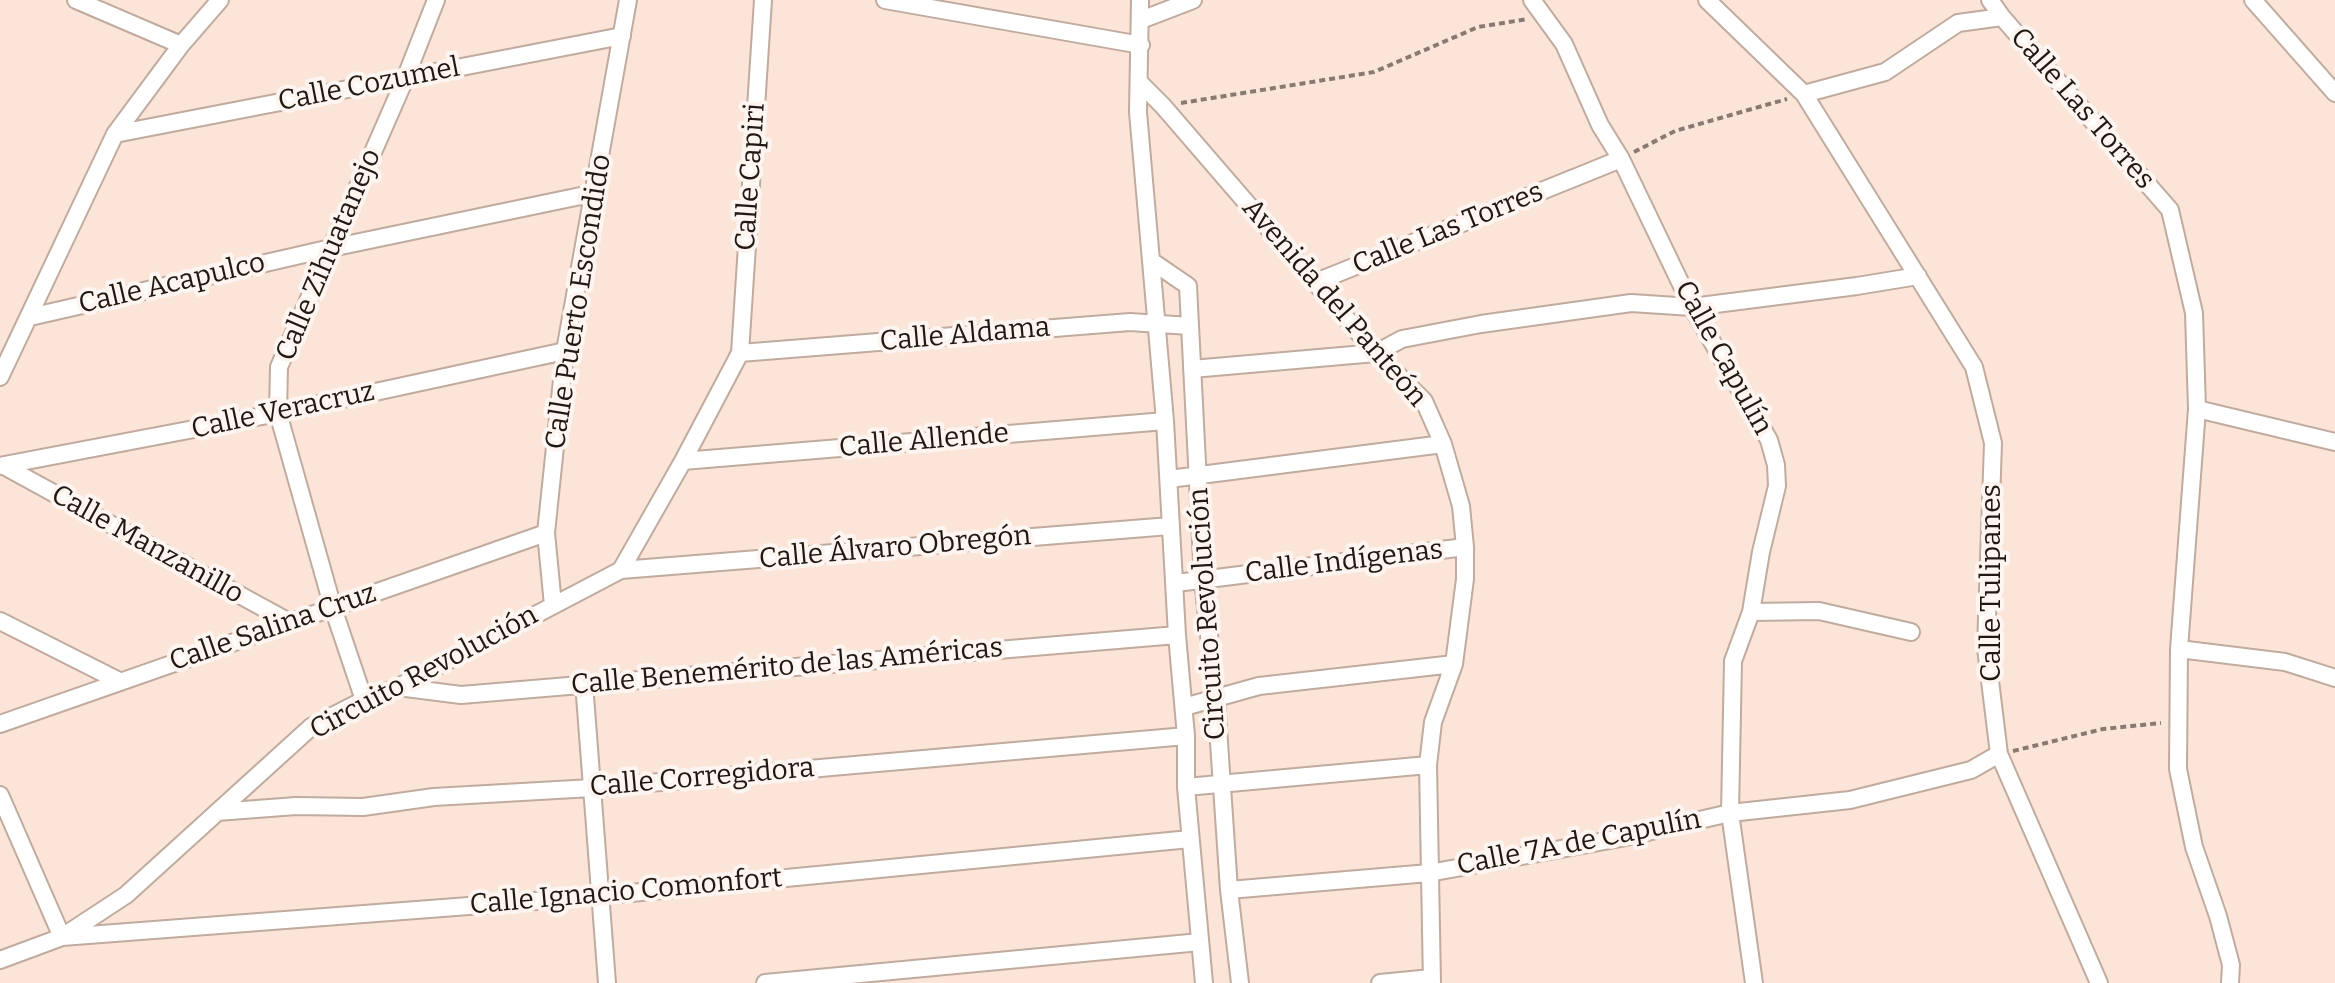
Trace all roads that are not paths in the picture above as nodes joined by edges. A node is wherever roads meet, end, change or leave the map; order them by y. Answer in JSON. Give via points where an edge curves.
{"nodes":[{"id":1,"x":76,"y":0,"type":"edge"},
{"id":2,"x":220,"y":0,"type":"edge"},
{"id":3,"x":436,"y":0,"type":"edge"},
{"id":4,"x":628,"y":0,"type":"edge"},
{"id":5,"x":763,"y":0,"type":"edge"},
{"id":6,"x":885,"y":0,"type":"edge"},
{"id":7,"x":1140,"y":0,"type":"edge"},
{"id":8,"x":1193,"y":0,"type":"edge"},
{"id":9,"x":1532,"y":0,"type":"edge"},
{"id":10,"x":1707,"y":0,"type":"edge"},
{"id":11,"x":1990,"y":0,"type":"edge"},
{"id":12,"x":2253,"y":0,"type":"edge"},
{"id":13,"x":2002,"y":17,"type":"junction"},
{"id":14,"x":1141,"y":20,"type":"junction"},
{"id":15,"x":622,"y":36,"type":"junction"},
{"id":16,"x":181,"y":45,"type":"junction"},
{"id":17,"x":1141,"y":45,"type":"junction"},
{"id":18,"x":405,"y":79,"type":"junction"},
{"id":19,"x":1139,"y":82,"type":"junction"},
{"id":20,"x":2335,"y":93,"type":"edge"},
{"id":21,"x":1804,"y":94,"type":"junction"},
{"id":22,"x":115,"y":134,"type":"junction"},
{"id":23,"x":1621,"y":159,"type":"junction"},
{"id":24,"x":595,"y":193,"type":"junction"},
{"id":25,"x":331,"y":248,"type":"junction"},
{"id":26,"x":1153,"y":262,"type":"junction"},
{"id":27,"x":1918,"y":276,"type":"junction"},
{"id":28,"x":1316,"y":282,"type":"junction"},
{"id":29,"x":1692,"y":307,"type":"junction"},
{"id":30,"x":30,"y":317,"type":"junction"},
{"id":31,"x":1157,"y":325,"type":"junction"},
{"id":32,"x":1190,"y":326,"type":"junction"},
{"id":33,"x":565,"y":351,"type":"junction"},
{"id":34,"x":740,"y":353,"type":"junction"},
{"id":35,"x":1376,"y":353,"type":"junction"},
{"id":36,"x":1192,"y":369,"type":"junction"},
{"id":37,"x":0,"y":377,"type":"edge"},
{"id":38,"x":2197,"y":409,"type":"junction"},
{"id":39,"x":278,"y":413,"type":"junction"},
{"id":40,"x":1165,"y":421,"type":"junction"},
{"id":41,"x":2335,"y":442,"type":"edge"},
{"id":42,"x":1443,"y":444,"type":"junction"},
{"id":43,"x":683,"y":461,"type":"junction"},
{"id":44,"x":2,"y":466,"type":"edge"},
{"id":45,"x":1198,"y":476,"type":"junction"},
{"id":46,"x":1169,"y":479,"type":"junction"},
{"id":47,"x":1170,"y":526,"type":"junction"},
{"id":48,"x":546,"y":533,"type":"junction"},
{"id":49,"x":1465,"y":547,"type":"junction"},
{"id":50,"x":621,"y":570,"type":"junction"},
{"id":51,"x":1203,"y":581,"type":"junction"},
{"id":52,"x":1176,"y":583,"type":"junction"},
{"id":53,"x":553,"y":605,"type":"junction"},
{"id":54,"x":333,"y":608,"type":"junction"},
{"id":55,"x":1751,"y":612,"type":"junction"},
{"id":56,"x":0,"y":621,"type":"edge"},
{"id":57,"x":291,"y":623,"type":"junction"},
{"id":58,"x":1911,"y":632,"type":"dead end"},
{"id":59,"x":1177,"y":635,"type":"junction"},
{"id":60,"x":2179,"y":649,"type":"junction"},
{"id":61,"x":1454,"y":664,"type":"junction"},
{"id":62,"x":2335,"y":678,"type":"edge"},
{"id":63,"x":119,"y":681,"type":"junction"},
{"id":64,"x":584,"y":683,"type":"junction"},
{"id":65,"x":398,"y":687,"type":"junction"},
{"id":66,"x":1216,"y":698,"type":"junction"},
{"id":67,"x":364,"y":700,"type":"junction"},
{"id":68,"x":1184,"y":707,"type":"junction"},
{"id":69,"x":0,"y":724,"type":"edge"},
{"id":70,"x":1186,"y":736,"type":"junction"},
{"id":71,"x":1999,"y":754,"type":"junction"},
{"id":72,"x":1428,"y":765,"type":"junction"},
{"id":73,"x":1221,"y":784,"type":"junction"},
{"id":74,"x":1186,"y":787,"type":"junction"},
{"id":75,"x":592,"y":788,"type":"junction"},
{"id":76,"x":0,"y":795,"type":"edge"},
{"id":77,"x":217,"y":812,"type":"junction"},
{"id":78,"x":1730,"y":813,"type":"junction"},
{"id":79,"x":1190,"y":839,"type":"junction"},
{"id":80,"x":1429,"y":873,"type":"junction"},
{"id":81,"x":1229,"y":890,"type":"junction"},
{"id":82,"x":600,"y":896,"type":"junction"},
{"id":83,"x":62,"y":937,"type":"junction"},
{"id":84,"x":1200,"y":942,"type":"junction"},
{"id":85,"x":0,"y":960,"type":"edge"},
{"id":86,"x":1431,"y":981,"type":"edge"},
{"id":87,"x":607,"y":983,"type":"edge"},
{"id":88,"x":765,"y":983,"type":"edge"},
{"id":89,"x":1204,"y":983,"type":"edge"},
{"id":90,"x":1240,"y":983,"type":"edge"},
{"id":91,"x":1380,"y":983,"type":"edge"},
{"id":92,"x":1754,"y":983,"type":"edge"},
{"id":93,"x":2099,"y":983,"type":"edge"},
{"id":94,"x":2230,"y":983,"type":"edge"}],
"edges":[{"from":1,"to":16,"type":"street"},
{"from":2,"to":16,"type":"street"},
{"from":3,"to":18,"type":"street","name":"Calle Zihuatanejo"},
{"from":4,"to":15,"type":"street","name":"Calle Puerto Escondido"},
{"from":5,"to":34,"type":"street","name":"Calle Capiri"},
{"from":6,"to":17,"type":"street"},
{"from":7,"to":14,"type":"street","name":"Circuito Revolución"},
{"from":8,"to":14,"type":"street"},
{"from":9,"to":23,"type":"street","name":"Calle Capulín","via":[[1564,44]]},
{"from":10,"to":21,"type":"street"},
{"from":11,"to":13,"type":"street"},
{"from":12,"to":20,"type":"street"},
{"from":13,"to":21,"type":"street","name":"Calle Las Torres","via":[[1958,23],[1885,72]]},
{"from":13,"to":38,"type":"street","name":"Calle Las Torres","via":[[2170,210],[2194,313]]},
{"from":14,"to":17,"type":"street","name":"Circuito Revolución"},
{"from":15,"to":18,"type":"street","name":"Calle Cozumel"},
{"from":15,"to":24,"type":"street","name":"Calle Puerto Escondido"},
{"from":16,"to":22,"type":"street"},
{"from":17,"to":19,"type":"street","name":"Circuito Revolución"},
{"from":18,"to":22,"type":"street","name":"Calle Cozumel"},
{"from":18,"to":25,"type":"street","name":"Calle Zihuatanejo"},
{"from":19,"to":26,"type":"street","name":"Circuito Revolución"},
{"from":19,"to":28,"type":"street","name":"Avenida del Panteón"},
{"from":21,"to":27,"type":"street"},
{"from":22,"to":30,"type":"street"},
{"from":23,"to":28,"type":"street","name":"Calle Las Torres"},
{"from":23,"to":29,"type":"street","name":"Calle Capulín"},
{"from":24,"to":25,"type":"street","name":"Calle Acapulco"},
{"from":24,"to":33,"type":"street","name":"Calle Puerto Escondido"},
{"from":25,"to":30,"type":"street","name":"Calle Acapulco"},
{"from":25,"to":39,"type":"street","name":"Calle Zihuatanejo","via":[[279,367]]},
{"from":26,"to":31,"type":"street","name":"Circuito Revolución"},
{"from":26,"to":32,"type":"street","name":"Circuito Revolución","via":[[1188,286]]},
{"from":27,"to":29,"type":"street"},
{"from":27,"to":71,"type":"street","name":"Calle Tulipanes","via":[[1974,367],[1993,443],[1986,648]]},
{"from":28,"to":35,"type":"street","name":"Avenida del Panteón"},
{"from":29,"to":35,"type":"street","via":[[1631,303],[1481,324],[1402,339]]},
{"from":29,"to":55,"type":"street","name":"Calle Capulín","via":[[1769,440],[1776,465],[1777,486]]},
{"from":30,"to":37,"type":"street"},
{"from":31,"to":32,"type":"street","name":"Calle Aldama"},
{"from":31,"to":34,"type":"street","name":"Calle Aldama","via":[[1130,322]]},
{"from":31,"to":40,"type":"street","name":"Circuito Revolución"},
{"from":32,"to":36,"type":"street","name":"Circuito Revolución"},
{"from":33,"to":39,"type":"street","name":"Calle Veracruz"},
{"from":33,"to":48,"type":"street","name":"Calle Puerto Escondido"},
{"from":34,"to":43,"type":"street"},
{"from":35,"to":36,"type":"street"},
{"from":35,"to":42,"type":"street","name":"Avenida del Panteón","via":[[1424,401]]},
{"from":36,"to":45,"type":"street","name":"Circuito Revolución"},
{"from":38,"to":41,"type":"street"},
{"from":38,"to":60,"type":"street","name":"Calle Las Torres"},
{"from":39,"to":44,"type":"street","name":"Calle Veracruz"},
{"from":39,"to":54,"type":"street","name":"Calle Zihuatanejo"},
{"from":40,"to":43,"type":"street","name":"Calle Allende"},
{"from":40,"to":46,"type":"street","name":"Circuito Revolución"},
{"from":42,"to":45,"type":"street"},
{"from":42,"to":49,"type":"street","name":"Avenida del Panteón","via":[[1461,506]]},
{"from":43,"to":50,"type":"street"},
{"from":44,"to":57,"type":"street","name":"Calle Manzanillo"},
{"from":45,"to":46,"type":"street"},
{"from":45,"to":51,"type":"street","name":"Circuito Revolución"},
{"from":46,"to":47,"type":"street","name":"Circuito Revolución"},
{"from":47,"to":50,"type":"street","name":"Calle Álvaro Obregón"},
{"from":47,"to":52,"type":"street","name":"Circuito Revolución"},
{"from":48,"to":53,"type":"street","name":"Calle Puerto Escondido"},
{"from":48,"to":54,"type":"street","name":"Calle Salina Cruz"},
{"from":49,"to":51,"type":"street","name":"Calle Indígenas"},
{"from":49,"to":61,"type":"street","name":"Avenida del Panteón"},
{"from":50,"to":53,"type":"street","name":"Circuito Revolución"},
{"from":51,"to":52,"type":"street","name":"Calle Indígenas"},
{"from":51,"to":66,"type":"street","name":"Circuito Revolución"},
{"from":52,"to":59,"type":"street","name":"Circuito Revolución"},
{"from":53,"to":65,"type":"street","name":"Circuito Revolución"},
{"from":54,"to":57,"type":"street","name":"Calle Salina Cruz"},
{"from":54,"to":67,"type":"street","name":"Calle Zihuatanejo"},
{"from":55,"to":58,"type":"street","via":[[1819,611]]},
{"from":55,"to":78,"type":"street","name":"Calle Capulín","via":[[1733,661]]},
{"from":56,"to":63,"type":"street"},
{"from":57,"to":63,"type":"street","name":"Calle Salina Cruz"},
{"from":59,"to":64,"type":"street","name":"Calle Benemérito de las Américas"},
{"from":59,"to":68,"type":"street","name":"Circuito Revolución"},
{"from":60,"to":62,"type":"street","via":[[2285,662]]},
{"from":60,"to":94,"type":"street","name":"Calle Las Torres","via":[[2178,769],[2194,847],[2231,965]]},
{"from":61,"to":66,"type":"street","via":[[1259,686]]},
{"from":61,"to":72,"type":"street","name":"Avenida del Panteón","via":[[1433,722]]},
{"from":63,"to":69,"type":"street","name":"Calle Salina Cruz"},
{"from":64,"to":65,"type":"street","name":"Calle Benemérito de las Américas","via":[[461,695]]},
{"from":64,"to":75,"type":"street"},
{"from":65,"to":67,"type":"street","name":"Circuito Revolución"},
{"from":66,"to":68,"type":"street"},
{"from":66,"to":73,"type":"street","name":"Circuito Revolución"},
{"from":67,"to":77,"type":"street","name":"Circuito Revolución","via":[[311,727]]},
{"from":68,"to":70,"type":"street","name":"Circuito Revolución"},
{"from":70,"to":74,"type":"street","name":"Circuito Revolución"},
{"from":70,"to":75,"type":"street","name":"Calle Corregidora"},
{"from":71,"to":78,"type":"street","name":"Calle 7A de Capulín","via":[[1971,770],[1850,800]]},
{"from":71,"to":93,"type":"street","name":"Calle Tulipanes"},
{"from":72,"to":73,"type":"street"},
{"from":72,"to":80,"type":"street","name":"Avenida del Panteón"},
{"from":73,"to":74,"type":"street"},
{"from":73,"to":81,"type":"street","name":"Circuito Revolución"},
{"from":74,"to":79,"type":"street","name":"Circuito Revolución"},
{"from":75,"to":77,"type":"street","name":"Calle Corregidora","via":[[434,797],[363,807]]},
{"from":75,"to":82,"type":"street"},
{"from":76,"to":83,"type":"street"},
{"from":77,"to":83,"type":"street","name":"Circuito Revolución","via":[[126,895]]},
{"from":78,"to":80,"type":"street","name":"Calle 7A de Capulín"},
{"from":78,"to":92,"type":"street","name":"Calle Capulín"},
{"from":79,"to":82,"type":"street","name":"Calle Ignacio Comonfort"},
{"from":79,"to":84,"type":"street","name":"Circuito Revolución"},
{"from":80,"to":81,"type":"street","name":"Calle 7A de Capulín"},
{"from":80,"to":86,"type":"street","name":"Avenida del Panteón"},
{"from":81,"to":90,"type":"street","name":"Circuito Revolución"},
{"from":82,"to":83,"type":"street","name":"Calle Ignacio Comonfort"},
{"from":82,"to":87,"type":"street"},
{"from":83,"to":85,"type":"street","name":"Circuito Revolución"},
{"from":84,"to":88,"type":"street"},
{"from":84,"to":89,"type":"street","name":"Circuito Revolución"},
{"from":86,"to":91,"type":"street"}]}
